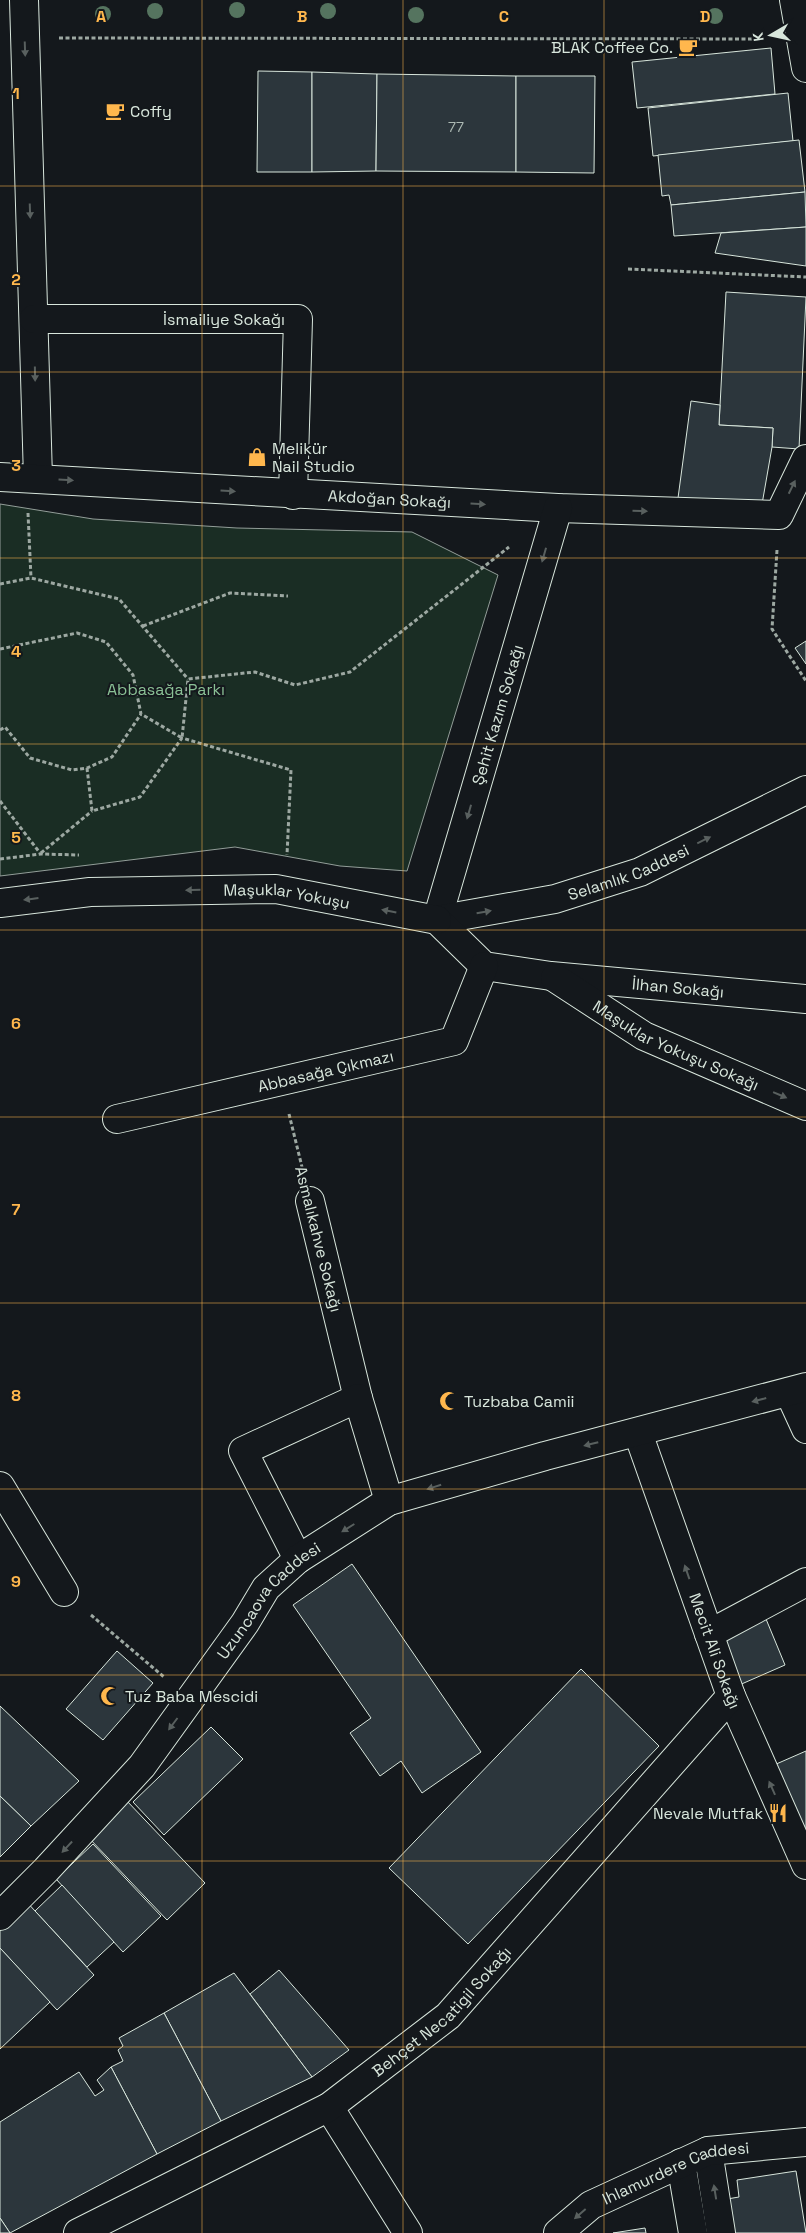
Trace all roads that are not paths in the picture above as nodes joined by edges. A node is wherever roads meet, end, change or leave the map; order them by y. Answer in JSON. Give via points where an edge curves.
{"nodes":[{"id":1,"x":24,"y":0,"type":"edge"},
{"id":2,"x":794,"y":0,"type":"edge"},
{"id":3,"x":806,"y":68,"type":"edge"},
{"id":4,"x":34,"y":319,"type":"junction"},
{"id":5,"x":806,"y":459,"type":"edge"},
{"id":6,"x":21,"y":479,"type":"edge"},
{"id":7,"x":293,"y":495,"type":"junction"},
{"id":8,"x":558,"y":508,"type":"junction"},
{"id":9,"x":806,"y":790,"type":"edge"},
{"id":10,"x":0,"y":903,"type":"edge"},
{"id":11,"x":436,"y":920,"type":"junction"},
{"id":12,"x":484,"y":966,"type":"junction"},
{"id":13,"x":551,"y":976,"type":"junction"},
{"id":14,"x":806,"y":999,"type":"edge"},
{"id":15,"x":806,"y":1106,"type":"edge"},
{"id":16,"x":117,"y":1119,"type":"dead end"},
{"id":17,"x":310,"y":1201,"type":"road end"},
{"id":18,"x":798,"y":1390,"type":"edge"},
{"id":19,"x":358,"y":1398,"type":"junction"},
{"id":20,"x":806,"y":1429,"type":"edge"},
{"id":21,"x":638,"y":1433,"type":"junction"},
{"id":22,"x":0,"y":1486,"type":"edge"},
{"id":23,"x":389,"y":1501,"type":"junction"},
{"id":24,"x":298,"y":1559,"type":"junction"},
{"id":25,"x":806,"y":1582,"type":"edge"},
{"id":26,"x":64,"y":1592,"type":"road end"},
{"id":27,"x":710,"y":1634,"type":"junction"},
{"id":28,"x":731,"y":1696,"type":"junction"},
{"id":29,"x":806,"y":1865,"type":"edge"},
{"id":30,"x":0,"y":1916,"type":"edge"},
{"id":31,"x":329,"y":2107,"type":"junction"},
{"id":32,"x":806,"y":2142,"type":"edge"},
{"id":33,"x":708,"y":2151,"type":"junction"},
{"id":34,"x":681,"y":2163,"type":"junction"},
{"id":35,"x":78,"y":2233,"type":"edge"},
{"id":36,"x":408,"y":2233,"type":"edge"},
{"id":37,"x":558,"y":2233,"type":"edge"},
{"id":38,"x":693,"y":2233,"type":"edge"},
{"id":39,"x":721,"y":2233,"type":"edge"}],
"edges":[{"from":1,"to":4,"type":"street","one_way":true},
{"from":2,"to":3,"type":"street"},
{"from":4,"to":6,"type":"street","one_way":true},
{"from":4,"to":7,"type":"street","name":"İsmailiye Sokağı","via":[[298,319]]},
{"from":8,"to":5,"type":"street","name":"Akdoğan Sokağı","one_way":true,"via":[[779,515]]},
{"from":6,"to":7,"type":"street","name":"Akdoğan Sokağı","one_way":true},
{"from":7,"to":8,"type":"street","name":"Akdoğan Sokağı","one_way":true},
{"from":8,"to":11,"type":"street","name":"Şehit Kazım Sokağı","one_way":true},
{"from":11,"to":9,"type":"street","name":"Selamlık Caddesi","one_way":true,"via":[[555,898],[640,872]]},
{"from":11,"to":10,"type":"street","name":"Maşuklar Yokuşu","one_way":true,"via":[[276,889],[90,892]]},
{"from":11,"to":12,"type":"street"},
{"from":12,"to":13,"type":"street"},
{"from":12,"to":16,"type":"street","name":"Abbasağa Çıkmazı","via":[[454,1041]]},
{"from":13,"to":14,"type":"street","name":"İlhan Sokağı"},
{"from":13,"to":15,"type":"street","name":"Maşuklar Yokuşu Sokağı","one_way":true,"via":[[644,1036]]},
{"from":17,"to":19,"type":"street","name":"Asmalıkahve Sokağı"},
{"from":18,"to":20,"type":"street"},
{"from":18,"to":21,"type":"street","name":"Uzuncaova Caddesi","one_way":true},
{"from":19,"to":23,"type":"street","name":"Asmalıkahve Sokağı"},
{"from":19,"to":24,"type":"street","via":[[243,1450]]},
{"from":21,"to":23,"type":"street","name":"Uzuncaova Caddesi","one_way":true},
{"from":27,"to":21,"type":"street","name":"Mecit Ali Sokağı","one_way":true},
{"from":22,"to":26,"type":"street"},
{"from":23,"to":24,"type":"street","name":"Uzuncaova Caddesi","one_way":true},
{"from":24,"to":30,"type":"street","name":"Uzuncaova Caddesi","one_way":true,"via":[[266,1588],[245,1624],[142,1766]]},
{"from":25,"to":27,"type":"street"},
{"from":27,"to":28,"type":"street","name":"Mecit Ali Sokağı"},
{"from":29,"to":28,"type":"street","name":"Mecit Ali Sokağı","one_way":true},
{"from":28,"to":31,"type":"street","name":"Behçet Necatigil Sokağı","via":[[448,2016]]},
{"from":31,"to":35,"type":"street","name":"Behçet Necatigil Sokağı"},
{"from":31,"to":36,"type":"street"},
{"from":32,"to":33,"type":"street","name":"Ihlamurdere Caddesi"},
{"from":33,"to":34,"type":"street","name":"Ihlamurdere Caddesi"},
{"from":39,"to":33,"type":"street","one_way":true},
{"from":34,"to":37,"type":"street","name":"Ihlamurdere Caddesi","one_way":true,"via":[[591,2205]]},
{"from":34,"to":38,"type":"street"}]}
